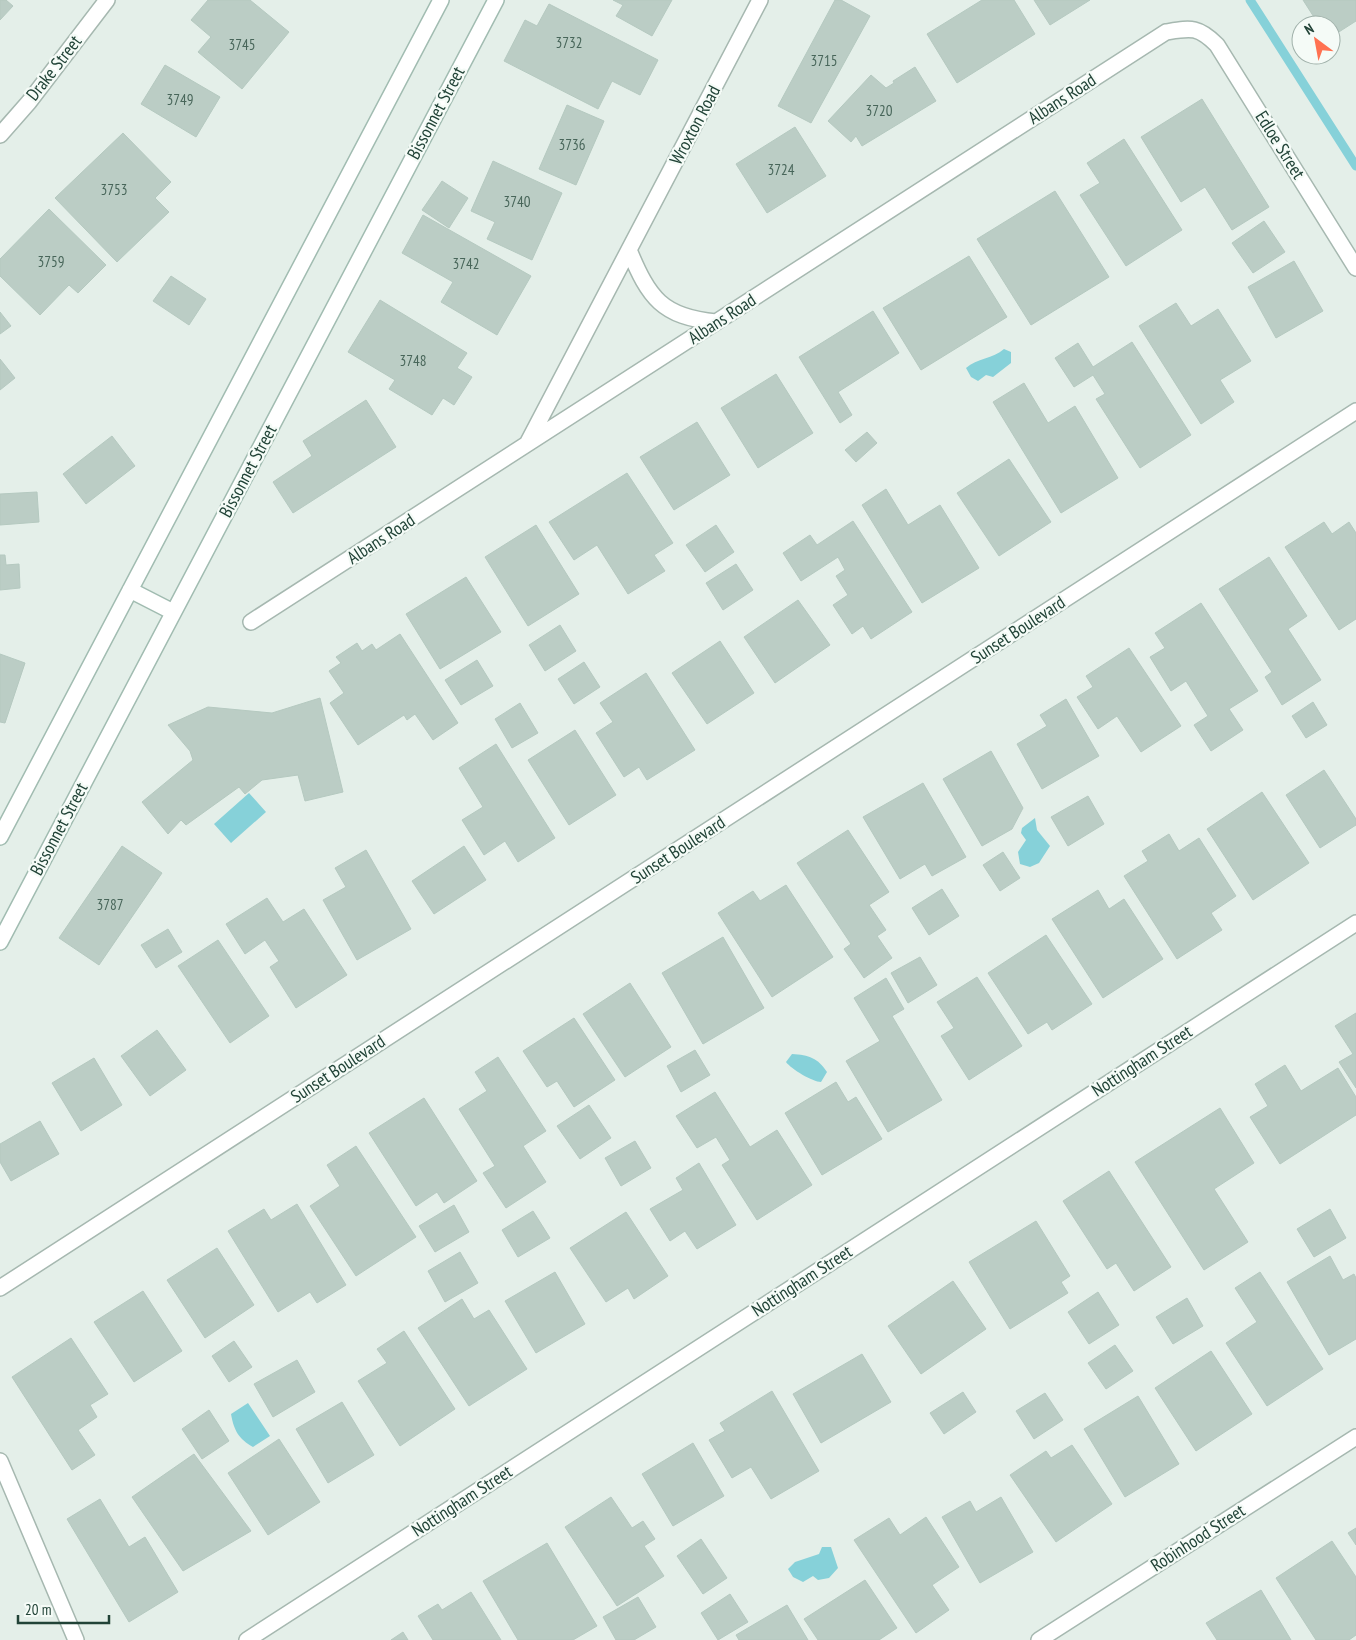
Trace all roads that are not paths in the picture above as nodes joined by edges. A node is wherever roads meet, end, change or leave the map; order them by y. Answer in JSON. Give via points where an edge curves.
{"nodes":[{"id":1,"x":107,"y":0,"type":"edge"},
{"id":2,"x":441,"y":0,"type":"edge"},
{"id":3,"x":496,"y":0,"type":"edge"},
{"id":4,"x":760,"y":0,"type":"edge"},
{"id":5,"x":1196,"y":28,"type":"joint"},
{"id":6,"x":0,"y":135,"type":"edge"},
{"id":7,"x":629,"y":250,"type":"junction"},
{"id":8,"x":1356,"y":268,"type":"edge"},
{"id":9,"x":716,"y":322,"type":"junction"},
{"id":10,"x":1356,"y":411,"type":"edge"},
{"id":11,"x":527,"y":445,"type":"junction"},
{"id":12,"x":130,"y":590,"type":"junction"},
{"id":13,"x":173,"y":612,"type":"junction"},
{"id":14,"x":251,"y":622,"type":"dead end"},
{"id":15,"x":0,"y":837,"type":"edge"},
{"id":16,"x":1356,"y":922,"type":"edge"},
{"id":17,"x":0,"y":942,"type":"edge"},
{"id":18,"x":0,"y":1288,"type":"edge"},
{"id":19,"x":1356,"y":1437,"type":"edge"},
{"id":20,"x":0,"y":1460,"type":"edge"},
{"id":21,"x":76,"y":1640,"type":"edge"},
{"id":22,"x":247,"y":1640,"type":"edge"},
{"id":23,"x":1039,"y":1640,"type":"edge"}],
"edges":[{"from":1,"to":6,"type":"street","name":"Drake Street"},
{"from":2,"to":12,"type":"street"},
{"from":3,"to":13,"type":"street","name":"Bissonnet Street"},
{"from":4,"to":7,"type":"street","name":"Wroxton Road"},
{"from":5,"to":8,"type":"street","name":"Edloe Street","via":[[1217,45]]},
{"from":5,"to":9,"type":"street","name":"Albans Road","via":[[1166,32]]},
{"from":7,"to":9,"type":"street","via":[[652,296],[669,311],[693,320]]},
{"from":7,"to":11,"type":"street","name":"Wroxton Road"},
{"from":9,"to":11,"type":"street","name":"Albans Road"},
{"from":10,"to":18,"type":"street","name":"Sunset Boulevard"},
{"from":11,"to":14,"type":"street","name":"Albans Road"},
{"from":12,"to":13,"type":"street"},
{"from":12,"to":15,"type":"street"},
{"from":13,"to":17,"type":"street","name":"Bissonnet Street"},
{"from":16,"to":22,"type":"street","name":"Nottingham Street"},
{"from":19,"to":23,"type":"street","name":"Robinhood Street"},
{"from":20,"to":21,"type":"street"}]}
